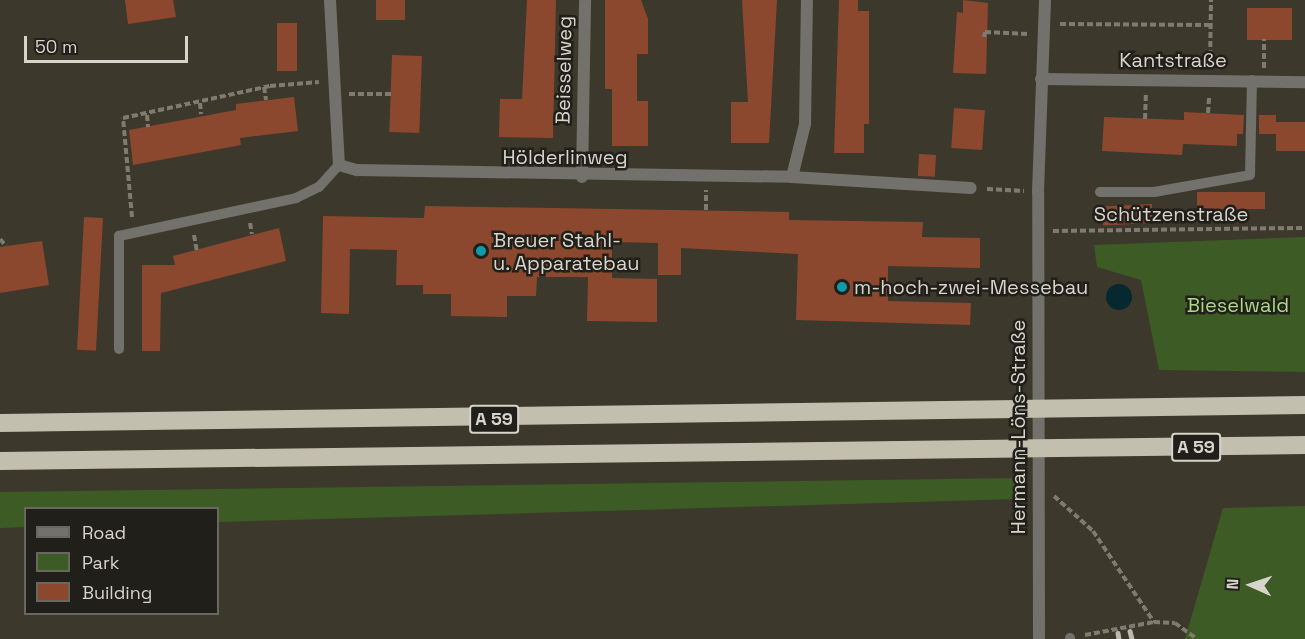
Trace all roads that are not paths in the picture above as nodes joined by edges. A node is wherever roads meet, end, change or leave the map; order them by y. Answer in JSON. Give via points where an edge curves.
{"nodes":[{"id":1,"x":330,"y":0,"type":"edge"},
{"id":2,"x":585,"y":0,"type":"edge"},
{"id":3,"x":807,"y":0,"type":"edge"},
{"id":4,"x":1045,"y":0,"type":"edge"},
{"id":5,"x":1041,"y":79,"type":"junction"},
{"id":6,"x":1258,"y":80,"type":"junction"},
{"id":7,"x":1305,"y":81,"type":"edge"},
{"id":8,"x":339,"y":165,"type":"junction"},
{"id":9,"x":582,"y":177,"type":"junction"},
{"id":10,"x":792,"y":177,"type":"junction"},
{"id":11,"x":971,"y":189,"type":"dead end"},
{"id":12,"x":1100,"y":192,"type":"dead end"},
{"id":13,"x":119,"y":349,"type":"dead end"},
{"id":14,"x":1305,"y":405,"type":"edge"},
{"id":15,"x":0,"y":423,"type":"edge"},
{"id":16,"x":1305,"y":445,"type":"edge"},
{"id":17,"x":0,"y":461,"type":"edge"},
{"id":18,"x":1039,"y":639,"type":"edge"}],
"edges":[{"from":1,"to":8,"type":"street"},
{"from":2,"to":9,"type":"street","name":"Beisselweg"},
{"from":3,"to":10,"type":"street","via":[[805,124]]},
{"from":4,"to":5,"type":"street","name":"Hermann-Löns-Straße"},
{"from":5,"to":6,"type":"street","name":"Kantstraße"},
{"from":5,"to":18,"type":"street","name":"Hermann-Löns-Straße","via":[[1037,231]]},
{"from":6,"to":7,"type":"street","name":"Kantstraße"},
{"from":6,"to":12,"type":"lane","via":[[1250,175],[1154,192]]},
{"from":8,"to":9,"type":"street","name":"Hölderlinweg","via":[[381,174]]},
{"from":8,"to":13,"type":"lane","via":[[319,187],[296,198],[119,236]]},
{"from":9,"to":10,"type":"street","name":"Hölderlinweg"},
{"from":10,"to":11,"type":"street","name":"Hölderlinweg"},
{"from":14,"to":15,"type":"highway","number":"A 59"},
{"from":16,"to":17,"type":"highway","number":"A 59"}]}
